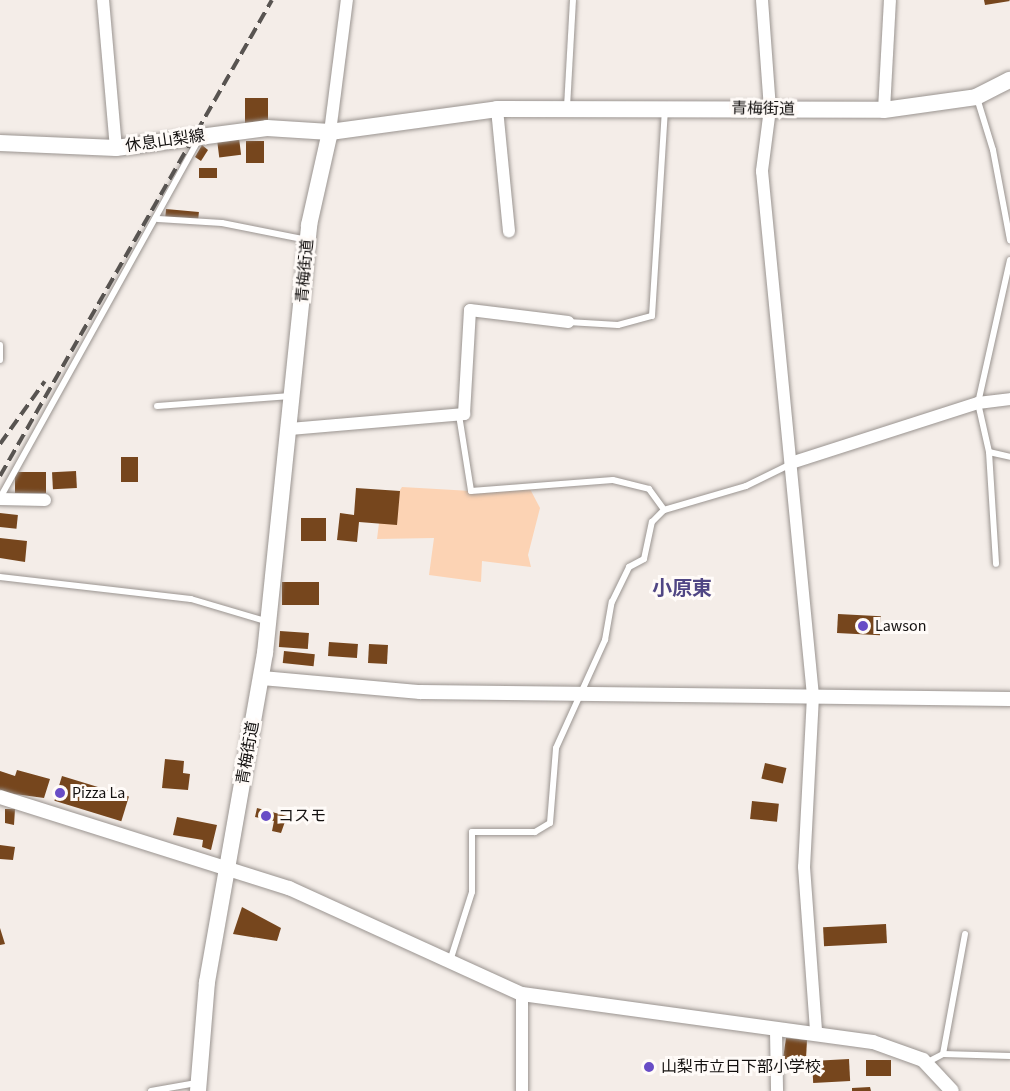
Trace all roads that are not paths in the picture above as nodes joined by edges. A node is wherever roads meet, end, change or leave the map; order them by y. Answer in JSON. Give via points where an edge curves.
{"nodes":[{"id":1,"x":103,"y":0,"type":"edge"},
{"id":2,"x":347,"y":0,"type":"edge"},
{"id":3,"x":573,"y":0,"type":"edge"},
{"id":4,"x":762,"y":0,"type":"edge"},
{"id":5,"x":890,"y":0,"type":"edge"},
{"id":6,"x":1010,"y":80,"type":"edge"},
{"id":7,"x":976,"y":97,"type":"junction"},
{"id":8,"x":665,"y":107,"type":"junction"},
{"id":9,"x":497,"y":109,"type":"junction"},
{"id":10,"x":567,"y":109,"type":"junction"},
{"id":11,"x":770,"y":109,"type":"junction"},
{"id":12,"x":884,"y":110,"type":"junction"},
{"id":13,"x":330,"y":132,"type":"junction"},
{"id":14,"x":201,"y":137,"type":"junction"},
{"id":15,"x":0,"y":144,"type":"edge"},
{"id":16,"x":116,"y":148,"type":"junction"},
{"id":17,"x":158,"y":219,"type":"junction"},
{"id":18,"x":509,"y":231,"type":"dead end"},
{"id":19,"x":308,"y":240,"type":"junction"},
{"id":20,"x":1010,"y":240,"type":"edge"},
{"id":21,"x":1010,"y":260,"type":"edge"},
{"id":22,"x":568,"y":322,"type":"joint"},
{"id":23,"x":0,"y":345,"type":"edge"},
{"id":24,"x":0,"y":360,"type":"edge"},
{"id":25,"x":294,"y":396,"type":"junction"},
{"id":26,"x":1010,"y":399,"type":"edge"},
{"id":27,"x":978,"y":403,"type":"junction"},
{"id":28,"x":157,"y":406,"type":"dead end"},
{"id":29,"x":459,"y":414,"type":"junction"},
{"id":30,"x":290,"y":429,"type":"junction"},
{"id":31,"x":989,"y":452,"type":"junction"},
{"id":32,"x":1010,"y":457,"type":"edge"},
{"id":33,"x":794,"y":462,"type":"junction"},
{"id":34,"x":0,"y":498,"type":"edge"},
{"id":35,"x":45,"y":500,"type":"dead end"},
{"id":36,"x":664,"y":510,"type":"junction"},
{"id":37,"x":996,"y":564,"type":"dead end"},
{"id":38,"x":0,"y":577,"type":"edge"},
{"id":39,"x":269,"y":622,"type":"junction"},
{"id":40,"x":262,"y":678,"type":"junction"},
{"id":41,"x":584,"y":691,"type":"junction"},
{"id":42,"x":813,"y":696,"type":"junction"},
{"id":43,"x":1010,"y":699,"type":"edge"},
{"id":44,"x":0,"y":797,"type":"edge"},
{"id":45,"x":228,"y":867,"type":"junction"},
{"id":46,"x":965,"y":934,"type":"dead end"},
{"id":47,"x":450,"y":961,"type":"junction"},
{"id":48,"x":522,"y":994,"type":"junction"},
{"id":49,"x":776,"y":1031,"type":"junction"},
{"id":50,"x":816,"y":1032,"type":"junction"},
{"id":51,"x":943,"y":1054,"type":"junction"},
{"id":52,"x":1010,"y":1056,"type":"edge"},
{"id":53,"x":926,"y":1063,"type":"junction"},
{"id":54,"x":197,"y":1087,"type":"edge"},
{"id":55,"x":151,"y":1091,"type":"edge"},
{"id":56,"x":522,"y":1091,"type":"edge"},
{"id":57,"x":777,"y":1091,"type":"edge"},
{"id":58,"x":952,"y":1091,"type":"edge"}],
"edges":[{"from":1,"to":16,"type":"street"},
{"from":2,"to":13,"type":"street"},
{"from":3,"to":10,"type":"lane"},
{"from":4,"to":11,"type":"street"},
{"from":5,"to":12,"type":"street"},
{"from":6,"to":7,"type":"main road","name":"青梅街道"},
{"from":7,"to":12,"type":"main road","name":"青梅街道"},
{"from":7,"to":20,"type":"lane","via":[[993,150]]},
{"from":8,"to":10,"type":"main road","name":"青梅街道"},
{"from":8,"to":11,"type":"main road","name":"青梅街道"},
{"from":8,"to":22,"type":"lane","via":[[652,316],[618,325]]},
{"from":9,"to":10,"type":"main road","name":"青梅街道"},
{"from":9,"to":13,"type":"main road","name":"青梅街道"},
{"from":9,"to":18,"type":"street"},
{"from":11,"to":12,"type":"main road","name":"青梅街道"},
{"from":11,"to":33,"type":"street","via":[[762,171]]},
{"from":13,"to":14,"type":"main road","name":"休息山梨線","via":[[267,128]]},
{"from":13,"to":19,"type":"main road","name":"青梅街道"},
{"from":14,"to":16,"type":"main road","name":"休息山梨線"},
{"from":14,"to":17,"type":"lane"},
{"from":15,"to":16,"type":"main road","name":"休息山梨線"},
{"from":17,"to":19,"type":"lane","via":[[222,223]]},
{"from":17,"to":34,"type":"lane"},
{"from":19,"to":25,"type":"main road","name":"青梅街道"},
{"from":21,"to":27,"type":"lane"},
{"from":22,"to":29,"type":"street","via":[[470,310],[464,414]]},
{"from":23,"to":24,"type":"lane"},
{"from":25,"to":28,"type":"lane"},
{"from":25,"to":30,"type":"main road","name":"青梅街道"},
{"from":26,"to":27,"type":"street"},
{"from":27,"to":31,"type":"lane"},
{"from":27,"to":33,"type":"street"},
{"from":29,"to":30,"type":"street"},
{"from":29,"to":36,"type":"lane","via":[[471,491],[613,480],[649,489]]},
{"from":30,"to":39,"type":"main road","name":"青梅街道"},
{"from":31,"to":32,"type":"lane"},
{"from":31,"to":37,"type":"lane"},
{"from":33,"to":36,"type":"lane","via":[[746,486]]},
{"from":33,"to":42,"type":"street"},
{"from":34,"to":35,"type":"street"},
{"from":36,"to":41,"type":"lane","via":[[652,522],[644,559],[630,567],[612,602],[605,640]]},
{"from":38,"to":39,"type":"lane","via":[[191,599]]},
{"from":39,"to":40,"type":"main road","name":"青梅街道"},
{"from":40,"to":41,"type":"street","via":[[420,692]]},
{"from":40,"to":45,"type":"main road","name":"青梅街道"},
{"from":41,"to":42,"type":"street"},
{"from":41,"to":47,"type":"lane","via":[[556,748],[550,823],[535,832],[472,832],[472,892]]},
{"from":42,"to":43,"type":"street"},
{"from":42,"to":50,"type":"street","via":[[804,867]]},
{"from":44,"to":45,"type":"street"},
{"from":45,"to":47,"type":"street","via":[[289,888]]},
{"from":45,"to":54,"type":"main road","name":"青梅街道","via":[[201,1025]]},
{"from":46,"to":51,"type":"lane"},
{"from":47,"to":48,"type":"street"},
{"from":48,"to":49,"type":"street"},
{"from":48,"to":56,"type":"street"},
{"from":49,"to":50,"type":"street"},
{"from":49,"to":57,"type":"street"},
{"from":50,"to":53,"type":"street","via":[[895,1048]]},
{"from":51,"to":52,"type":"lane"},
{"from":51,"to":53,"type":"lane"},
{"from":53,"to":58,"type":"street"},
{"from":54,"to":55,"type":"lane"}]}
